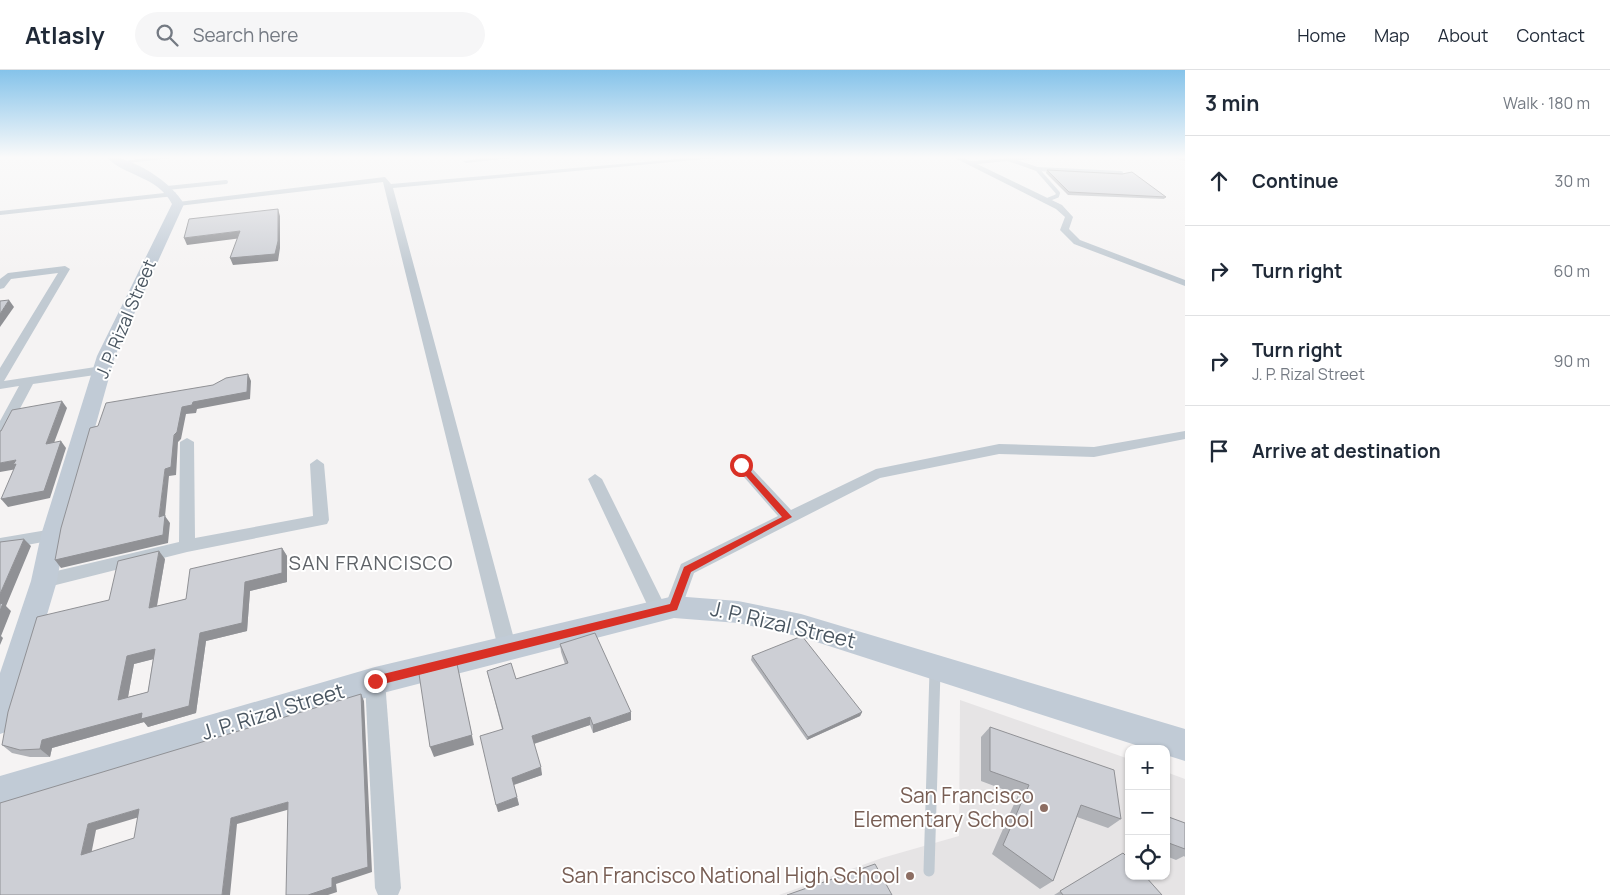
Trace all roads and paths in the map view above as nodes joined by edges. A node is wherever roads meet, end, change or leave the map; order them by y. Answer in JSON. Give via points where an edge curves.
{"nodes":[{"id":1,"x":173,"y":195,"type":"edge"},
{"id":2,"x":168,"y":196,"type":"edge"},
{"id":3,"x":391,"y":196,"type":"edge"},
{"id":4,"x":1038,"y":196,"type":"edge"},
{"id":5,"x":1057,"y":196,"type":"edge"},
{"id":6,"x":1047,"y":200,"type":"junction"},
{"id":7,"x":0,"y":213,"type":"edge"},
{"id":8,"x":1185,"y":283,"type":"edge"},
{"id":9,"x":0,"y":286,"type":"edge"},
{"id":10,"x":102,"y":370,"type":"junction"},
{"id":11,"x":0,"y":378,"type":"edge"},
{"id":12,"x":28,"y":381,"type":"junction"},
{"id":13,"x":0,"y":385,"type":"edge"},
{"id":14,"x":0,"y":434,"type":"edge"},
{"id":15,"x":1185,"y":435,"type":"edge"},
{"id":16,"x":187,"y":442,"type":"dead end"},
{"id":17,"x":317,"y":464,"type":"dead end"},
{"id":18,"x":741,"y":465,"type":"dead end"},
{"id":19,"x":594,"y":479,"type":"dead end"},
{"id":20,"x":788,"y":517,"type":"junction"},
{"id":21,"x":53,"y":535,"type":"junction"},
{"id":22,"x":0,"y":544,"type":"edge"},
{"id":23,"x":187,"y":546,"type":"junction"},
{"id":24,"x":44,"y":582,"type":"junction"},
{"id":25,"x":666,"y":608,"type":"junction"},
{"id":26,"x":506,"y":650,"type":"junction"},
{"id":27,"x":935,"y":666,"type":"junction"},
{"id":28,"x":375,"y":681,"type":"junction"},
{"id":29,"x":0,"y":719,"type":"edge"},
{"id":30,"x":1185,"y":745,"type":"edge"},
{"id":31,"x":0,"y":793,"type":"edge"},
{"id":32,"x":928,"y":871,"type":"dead end"},
{"id":33,"x":388,"y":888,"type":"dead end"}],
"edges":[{"from":1,"to":10,"type":"main road","name":"J. P. Rizal Street"},
{"from":2,"to":7,"type":"lane"},
{"from":3,"to":26,"type":"street"},
{"from":4,"to":6,"type":"street"},
{"from":5,"to":6,"type":"lane"},
{"from":6,"to":8,"type":"street","via":[[1068,213],[1070,217],[1064,230],[1077,242]]},
{"from":9,"to":11,"type":"street","via":[[8,276],[64,269]]},
{"from":10,"to":12,"type":"street"},
{"from":10,"to":21,"type":"main road","name":"J. P. Rizal Street","via":[[100,406]]},
{"from":12,"to":13,"type":"street"},
{"from":12,"to":14,"type":"street"},
{"from":15,"to":20,"type":"street","via":[[1094,452],[999,449],[876,474]]},
{"from":16,"to":23,"type":"street"},
{"from":17,"to":23,"type":"street","via":[[321,520]]},
{"from":18,"to":20,"type":"street"},
{"from":19,"to":25,"type":"street"},
{"from":20,"to":25,"type":"street","via":[[687,569]]},
{"from":21,"to":22,"type":"street"},
{"from":21,"to":24,"type":"main road","name":"J. P. Rizal Street"},
{"from":23,"to":24,"type":"street"},
{"from":24,"to":29,"type":"main road","name":"J. P. Rizal Street"},
{"from":25,"to":26,"type":"main road","name":"J. P. Rizal Street"},
{"from":25,"to":27,"type":"main road","name":"J. P. Rizal Street","via":[[720,608],[746,613],[844,637]]},
{"from":26,"to":28,"type":"main road","name":"J. P. Rizal Street"},
{"from":27,"to":30,"type":"main road","name":"J. P. Rizal Street"},
{"from":27,"to":32,"type":"lane"},
{"from":28,"to":31,"type":"main road","name":"J. P. Rizal Street"},
{"from":28,"to":33,"type":"street"}]}
